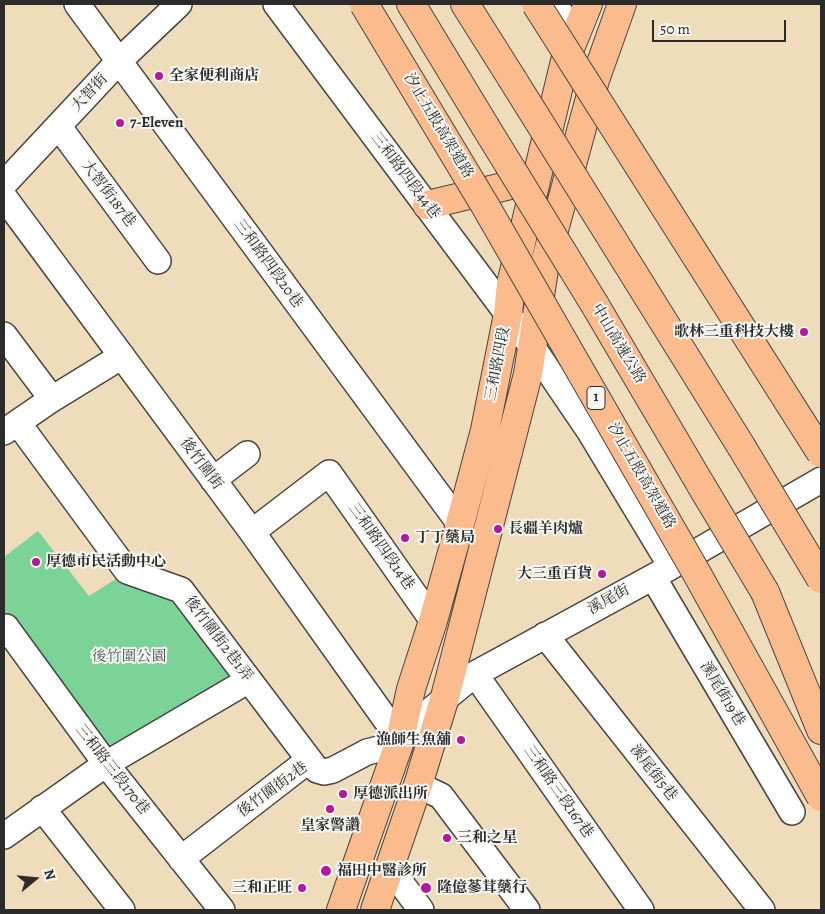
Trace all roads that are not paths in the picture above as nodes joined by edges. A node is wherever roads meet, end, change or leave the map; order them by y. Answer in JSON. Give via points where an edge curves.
{"nodes":[{"id":1,"x":77,"y":4,"type":"edge"},
{"id":2,"x":179,"y":4,"type":"edge"},
{"id":3,"x":276,"y":4,"type":"edge"},
{"id":4,"x":364,"y":4,"type":"edge"},
{"id":5,"x":411,"y":4,"type":"edge"},
{"id":6,"x":465,"y":4,"type":"edge"},
{"id":7,"x":536,"y":4,"type":"edge"},
{"id":8,"x":555,"y":4,"type":"edge"},
{"id":9,"x":588,"y":4,"type":"edge"},
{"id":10,"x":622,"y":4,"type":"edge"},
{"id":11,"x":574,"y":36,"type":"junction"},
{"id":12,"x":119,"y":61,"type":"junction"},
{"id":13,"x":59,"y":127,"type":"junction"},
{"id":14,"x":536,"y":179,"type":"junction"},
{"id":15,"x":4,"y":184,"type":"edge"},
{"id":16,"x":4,"y":198,"type":"edge"},
{"id":17,"x":427,"y":205,"type":"junction"},
{"id":18,"x":158,"y":261,"type":"dead end"},
{"id":19,"x":508,"y":314,"type":"junction"},
{"id":20,"x":4,"y":335,"type":"edge"},
{"id":21,"x":533,"y":348,"type":"junction"},
{"id":22,"x":122,"y":356,"type":"junction"},
{"id":23,"x":52,"y":399,"type":"junction"},
{"id":24,"x":11,"y":428,"type":"edge"},
{"id":25,"x":821,"y":453,"type":"edge"},
{"id":26,"x":247,"y":454,"type":"dead end"},
{"id":27,"x":213,"y":480,"type":"junction"},
{"id":28,"x":821,"y":480,"type":"edge"},
{"id":29,"x":460,"y":524,"type":"junction"},
{"id":30,"x":252,"y":532,"type":"junction"},
{"id":31,"x":662,"y":571,"type":"junction"},
{"id":32,"x":821,"y":580,"type":"edge"},
{"id":33,"x":765,"y":592,"type":"junction"},
{"id":34,"x":433,"y":621,"type":"junction"},
{"id":35,"x":5,"y":628,"type":"edge"},
{"id":36,"x":544,"y":636,"type":"junction"},
{"id":37,"x":475,"y":674,"type":"junction"},
{"id":38,"x":249,"y":680,"type":"junction"},
{"id":39,"x":821,"y":686,"type":"edge"},
{"id":40,"x":445,"y":697,"type":"junction"},
{"id":41,"x":821,"y":730,"type":"edge"},
{"id":42,"x":401,"y":734,"type":"junction"},
{"id":43,"x":309,"y":760,"type":"junction"},
{"id":44,"x":106,"y":764,"type":"junction"},
{"id":45,"x":418,"y":784,"type":"junction"},
{"id":46,"x":821,"y":797,"type":"edge"},
{"id":47,"x":42,"y":808,"type":"junction"},
{"id":48,"x":792,"y":812,"type":"dead end"},
{"id":49,"x":4,"y":836,"type":"edge"},
{"id":50,"x":181,"y":859,"type":"junction"},
{"id":51,"x":390,"y":868,"type":"junction"},
{"id":52,"x":122,"y":910,"type":"edge"},
{"id":53,"x":222,"y":910,"type":"edge"},
{"id":54,"x":341,"y":910,"type":"edge"},
{"id":55,"x":374,"y":910,"type":"edge"},
{"id":56,"x":421,"y":910,"type":"edge"},
{"id":57,"x":527,"y":910,"type":"edge"},
{"id":58,"x":642,"y":910,"type":"edge"},
{"id":59,"x":762,"y":910,"type":"edge"}],
"edges":[{"from":1,"to":12,"type":"street","name":"三和路四段20巷"},
{"from":2,"to":12,"type":"street","name":"大智街"},
{"from":3,"to":17,"type":"street","name":"三和路四段44巷"},
{"from":4,"to":46,"type":"main road","name":"汐止五股高架道路","number":"1","bridge":true,"via":[[496,224]]},
{"from":5,"to":33,"type":"main road","name":"中山高速公路","bridge":true},
{"from":6,"to":32,"type":"main road","bridge":true},
{"from":7,"to":25,"type":"main road","bridge":true},
{"from":8,"to":11,"type":"street"},
{"from":9,"to":11,"type":"main road","name":"三和路四段"},
{"from":10,"to":21,"type":"main road","name":"三和路四段","via":[[595,80],[545,263]]},
{"from":11,"to":14,"type":"main road","name":"三和路四段"},
{"from":12,"to":13,"type":"street","name":"大智街"},
{"from":12,"to":29,"type":"street","name":"三和路四段20巷"},
{"from":13,"to":15,"type":"street","name":"大智街"},
{"from":13,"to":18,"type":"street","name":"大智街187巷"},
{"from":14,"to":17,"type":"main road"},
{"from":14,"to":19,"type":"main road","name":"三和路四段","via":[[511,284]]},
{"from":16,"to":22,"type":"street","name":"後竹圍街"},
{"from":17,"to":19,"type":"street","name":"三和路四段44巷"},
{"from":19,"to":21,"type":"street","name":"三和路四段44巷"},
{"from":19,"to":29,"type":"main road","name":"三和路四段","via":[[485,430]]},
{"from":20,"to":23,"type":"street"},
{"from":21,"to":31,"type":"street","name":"溪尾街19巷","via":[[590,432]]},
{"from":21,"to":40,"type":"main road","name":"三和路四段"},
{"from":22,"to":23,"type":"street"},
{"from":22,"to":27,"type":"street","name":"後竹圍街"},
{"from":23,"to":24,"type":"street"},
{"from":24,"to":38,"type":"street","name":"後竹圍街2巷1弄","via":[[127,571],[181,590]]},
{"from":26,"to":27,"type":"street"},
{"from":27,"to":30,"type":"street","name":"後竹圍街"},
{"from":28,"to":31,"type":"street","name":"溪尾街"},
{"from":29,"to":34,"type":"main road","name":"三和路四段"},
{"from":30,"to":34,"type":"street","name":"三和路四段14巷","via":[[329,473]]},
{"from":30,"to":42,"type":"street","name":"後竹圍街","via":[[386,720]]},
{"from":31,"to":36,"type":"street","name":"溪尾街"},
{"from":31,"to":48,"type":"street","name":"溪尾街19巷"},
{"from":33,"to":39,"type":"main road","name":"中山高速公路"},
{"from":33,"to":41,"type":"main road"},
{"from":34,"to":42,"type":"main road","name":"三和路四段"},
{"from":35,"to":44,"type":"street","name":"三和路三段170巷"},
{"from":36,"to":37,"type":"street","name":"溪尾街"},
{"from":36,"to":59,"type":"street","name":"溪尾街5巷"},
{"from":37,"to":40,"type":"street","name":"溪尾街"},
{"from":37,"to":58,"type":"street","name":"三和路三段167巷"},
{"from":38,"to":43,"type":"street","name":"後竹圍街2巷1弄"},
{"from":38,"to":44,"type":"street"},
{"from":40,"to":42,"type":"street","name":"溪尾街"},
{"from":40,"to":45,"type":"main road","name":"三和路四段"},
{"from":42,"to":43,"type":"street","name":"後竹圍街2巷","via":[[344,765],[324,772],[317,770]]},
{"from":42,"to":54,"type":"main road","name":"三和路四段"},
{"from":43,"to":50,"type":"street","name":"後竹圍街2巷"},
{"from":44,"to":47,"type":"street"},
{"from":44,"to":50,"type":"street","name":"三和路三段170巷"},
{"from":45,"to":51,"type":"main road","name":"三和路四段"},
{"from":45,"to":57,"type":"street","via":[[441,796]]},
{"from":47,"to":49,"type":"street"},
{"from":47,"to":52,"type":"street"},
{"from":50,"to":53,"type":"street","name":"三和路三段170巷"},
{"from":51,"to":55,"type":"main road","name":"三和路四段"},
{"from":51,"to":56,"type":"street"}]}
